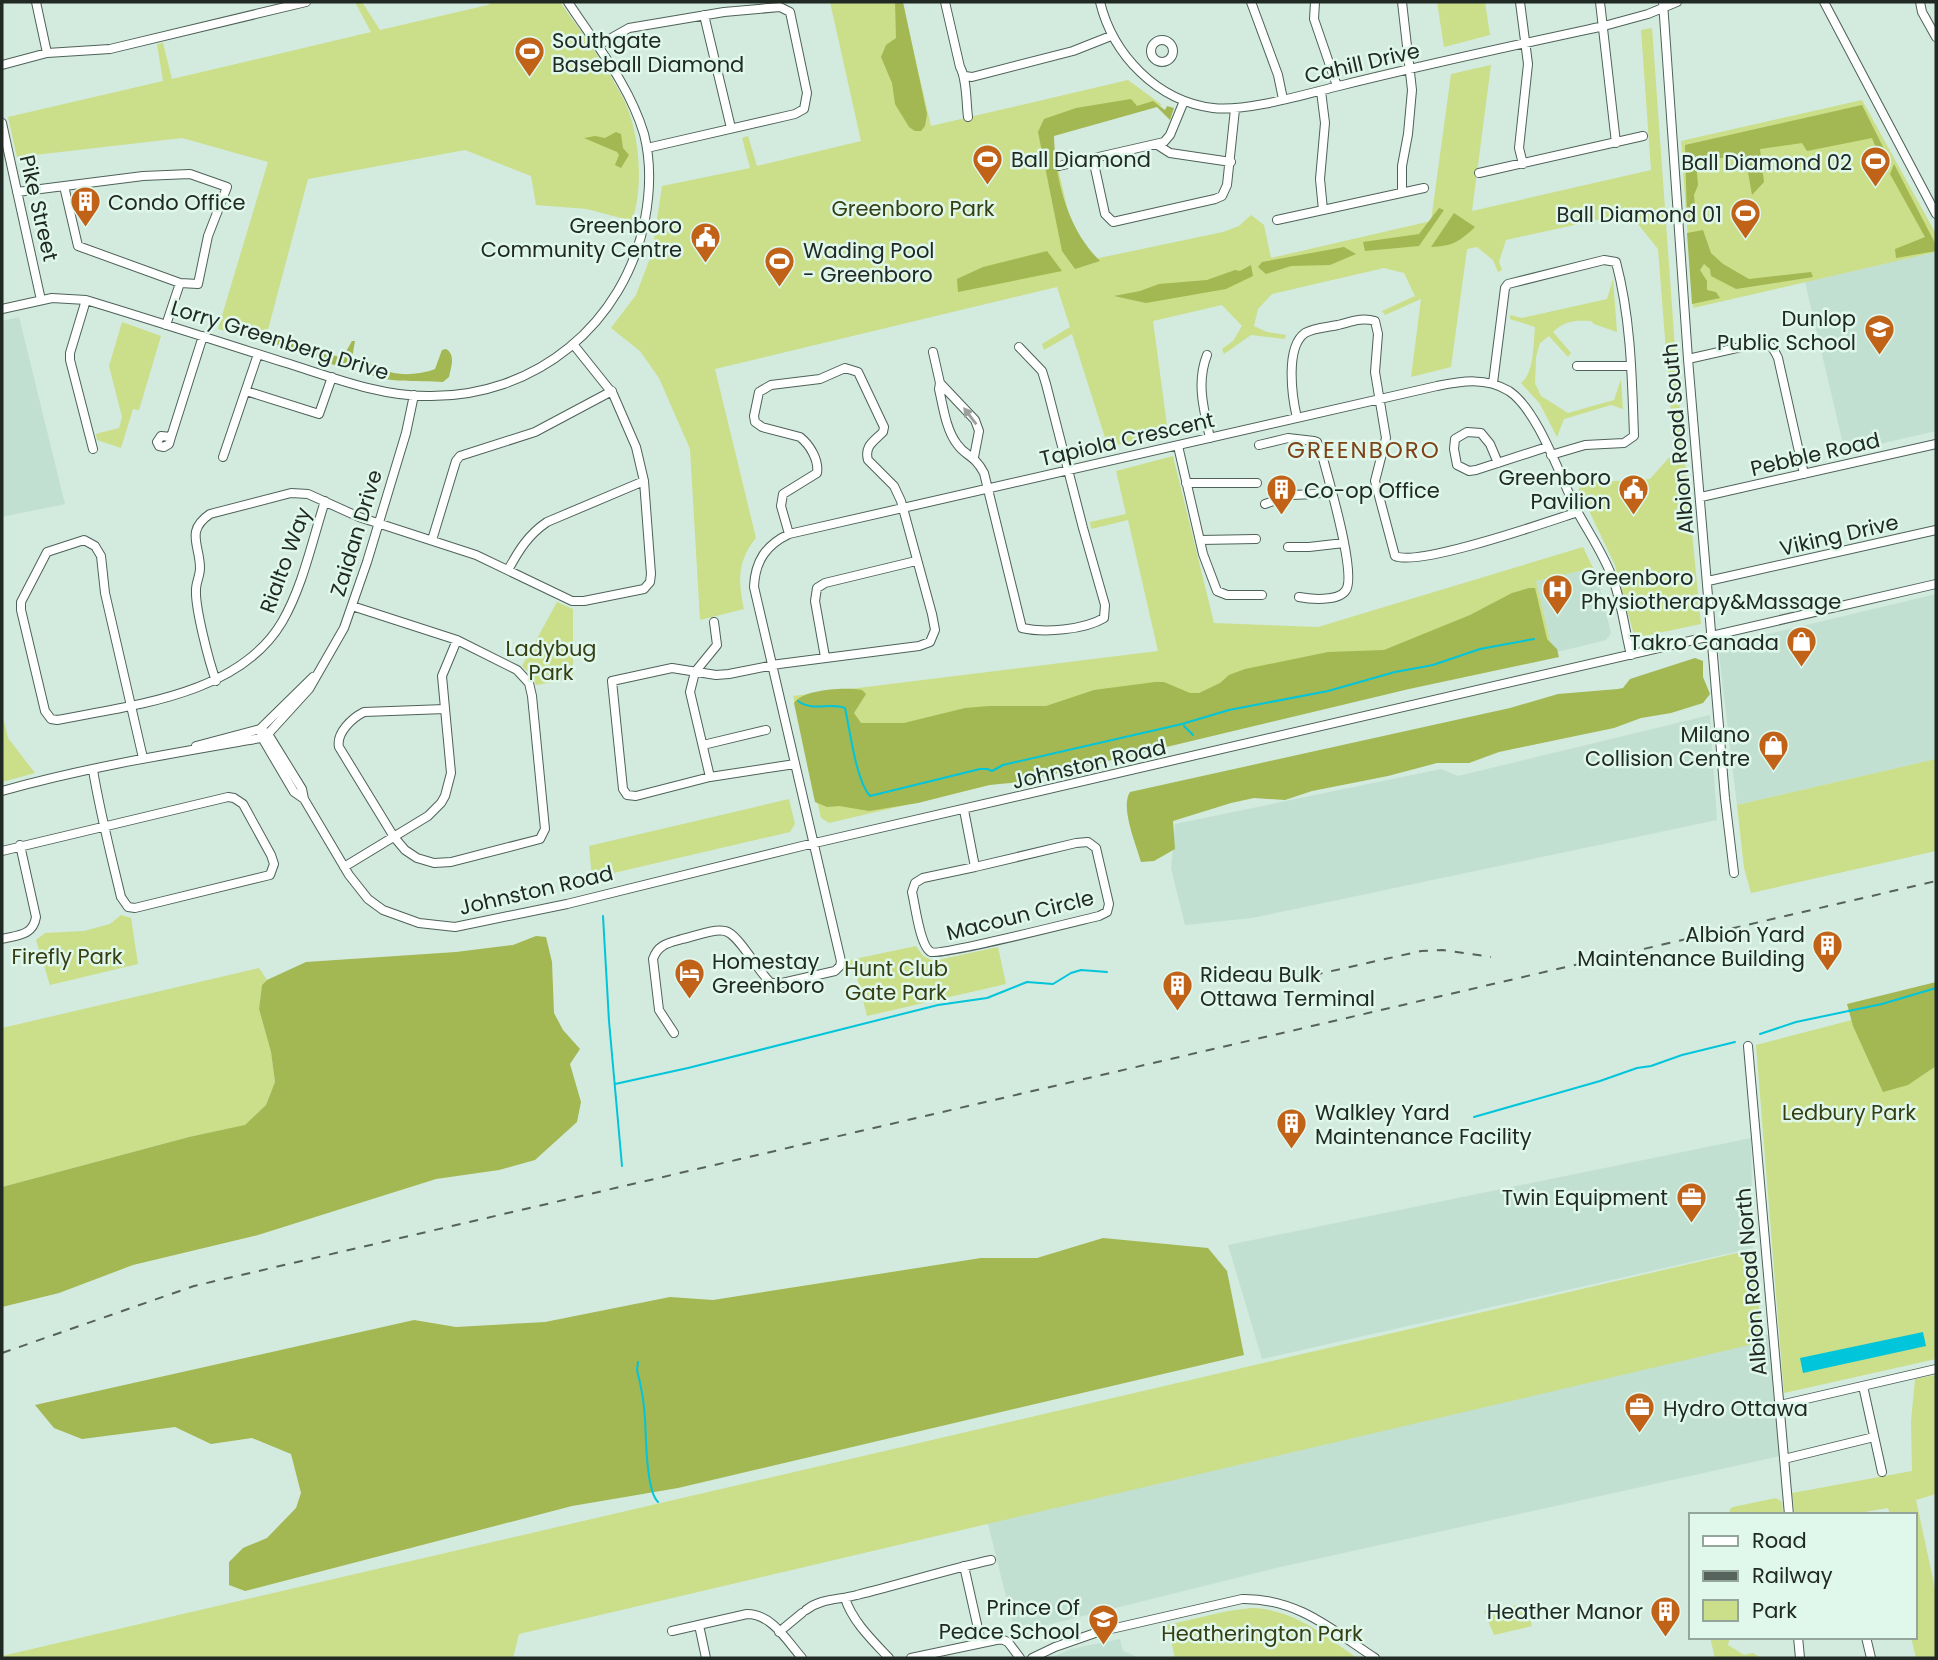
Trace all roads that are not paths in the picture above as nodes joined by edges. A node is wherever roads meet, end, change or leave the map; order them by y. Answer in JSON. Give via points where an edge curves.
{"nodes":[{"id":1,"x":36,"y":2,"type":"edge"},
{"id":2,"x":306,"y":2,"type":"edge"},
{"id":3,"x":568,"y":2,"type":"edge"},
{"id":4,"x":946,"y":2,"type":"edge"},
{"id":5,"x":1100,"y":2,"type":"edge"},
{"id":6,"x":1251,"y":2,"type":"edge"},
{"id":7,"x":1315,"y":2,"type":"edge"},
{"id":8,"x":1402,"y":2,"type":"edge"},
{"id":9,"x":1520,"y":2,"type":"edge"},
{"id":10,"x":1600,"y":2,"type":"edge"},
{"id":11,"x":1677,"y":2,"type":"edge"},
{"id":12,"x":1824,"y":2,"type":"edge"},
{"id":13,"x":1920,"y":2,"type":"edge"},
{"id":14,"x":282,"y":5,"type":"edge"},
{"id":15,"x":1663,"y":5,"type":"edge"},
{"id":16,"x":704,"y":15,"type":"junction"},
{"id":17,"x":1604,"y":26,"type":"junction"},
{"id":18,"x":1111,"y":36,"type":"junction"},
{"id":19,"x":1936,"y":37,"type":"edge"},
{"id":20,"x":1526,"y":44,"type":"junction"},
{"id":21,"x":597,"y":46,"type":"junction"},
{"id":22,"x":47,"y":53,"type":"junction"},
{"id":23,"x":1154,"y":59,"type":"dead end"},
{"id":24,"x":2,"y":65,"type":"edge"},
{"id":25,"x":1410,"y":70,"type":"junction"},
{"id":26,"x":1141,"y":73,"type":"junction"},
{"id":27,"x":965,"y":76,"type":"junction"},
{"id":28,"x":1337,"y":86,"type":"junction"},
{"id":29,"x":1321,"y":91,"type":"junction"},
{"id":30,"x":1283,"y":99,"type":"junction"},
{"id":31,"x":1184,"y":101,"type":"junction"},
{"id":32,"x":1235,"y":109,"type":"junction"},
{"id":33,"x":968,"y":117,"type":"dead end"},
{"id":34,"x":2,"y":123,"type":"edge"},
{"id":35,"x":731,"y":128,"type":"junction"},
{"id":36,"x":1643,"y":136,"type":"dead end"},
{"id":37,"x":1616,"y":143,"type":"junction"},
{"id":38,"x":1156,"y":144,"type":"junction"},
{"id":39,"x":647,"y":148,"type":"junction"},
{"id":40,"x":1093,"y":159,"type":"junction"},
{"id":41,"x":1231,"y":162,"type":"junction"},
{"id":42,"x":1523,"y":164,"type":"junction"},
{"id":43,"x":1059,"y":166,"type":"dead end"},
{"id":44,"x":1479,"y":173,"type":"dead end"},
{"id":45,"x":64,"y":186,"type":"junction"},
{"id":46,"x":1424,"y":188,"type":"dead end"},
{"id":47,"x":17,"y":192,"type":"junction"},
{"id":48,"x":1402,"y":192,"type":"junction"},
{"id":49,"x":1323,"y":210,"type":"junction"},
{"id":50,"x":1936,"y":214,"type":"edge"},
{"id":51,"x":1277,"y":220,"type":"dead end"},
{"id":52,"x":180,"y":282,"type":"junction"},
{"id":53,"x":41,"y":300,"type":"junction"},
{"id":54,"x":86,"y":300,"type":"junction"},
{"id":55,"x":2,"y":309,"type":"edge"},
{"id":56,"x":166,"y":325,"type":"junction"},
{"id":57,"x":203,"y":336,"type":"junction"},
{"id":58,"x":573,"y":344,"type":"junction"},
{"id":59,"x":1019,"y":348,"type":"dead end"},
{"id":60,"x":933,"y":352,"type":"dead end"},
{"id":61,"x":258,"y":354,"type":"junction"},
{"id":62,"x":1207,"y":355,"type":"dead end"},
{"id":63,"x":1688,"y":359,"type":"junction"},
{"id":64,"x":1577,"y":366,"type":"dead end"},
{"id":65,"x":1631,"y":366,"type":"junction"},
{"id":66,"x":331,"y":377,"type":"junction"},
{"id":67,"x":940,"y":383,"type":"junction"},
{"id":68,"x":1493,"y":383,"type":"junction"},
{"id":69,"x":246,"y":391,"type":"junction"},
{"id":70,"x":612,"y":391,"type":"junction"},
{"id":71,"x":414,"y":396,"type":"junction"},
{"id":72,"x":1380,"y":400,"type":"junction"},
{"id":73,"x":1297,"y":418,"type":"junction"},
{"id":74,"x":1285,"y":421,"type":"junction"},
{"id":75,"x":171,"y":437,"type":"dead end"},
{"id":76,"x":1210,"y":438,"type":"junction"},
{"id":77,"x":1288,"y":438,"type":"junction"},
{"id":78,"x":1936,"y":444,"type":"edge"},
{"id":79,"x":1259,"y":445,"type":"dead end"},
{"id":80,"x":1178,"y":446,"type":"junction"},
{"id":81,"x":93,"y":449,"type":"dead end"},
{"id":82,"x":1549,"y":451,"type":"junction"},
{"id":83,"x":223,"y":457,"type":"dead end"},
{"id":84,"x":974,"y":457,"type":"junction"},
{"id":85,"x":1498,"y":463,"type":"junction"},
{"id":86,"x":1069,"y":470,"type":"junction"},
{"id":87,"x":1804,"y":474,"type":"junction"},
{"id":88,"x":644,"y":481,"type":"junction"},
{"id":89,"x":1186,"y":483,"type":"junction"},
{"id":90,"x":1258,"y":483,"type":"dead end"},
{"id":91,"x":988,"y":489,"type":"junction"},
{"id":92,"x":1331,"y":490,"type":"junction"},
{"id":93,"x":1701,"y":497,"type":"junction"},
{"id":94,"x":325,"y":501,"type":"junction"},
{"id":95,"x":1265,"y":504,"type":"dead end"},
{"id":96,"x":904,"y":509,"type":"junction"},
{"id":97,"x":1578,"y":513,"type":"junction"},
{"id":98,"x":378,"y":523,"type":"junction"},
{"id":99,"x":1936,"y":530,"type":"edge"},
{"id":100,"x":789,"y":534,"type":"junction"},
{"id":101,"x":1256,"y":539,"type":"dead end"},
{"id":102,"x":432,"y":540,"type":"junction"},
{"id":103,"x":1200,"y":540,"type":"junction"},
{"id":104,"x":1344,"y":543,"type":"junction"},
{"id":105,"x":1287,"y":547,"type":"dead end"},
{"id":106,"x":916,"y":561,"type":"junction"},
{"id":107,"x":508,"y":570,"type":"junction"},
{"id":108,"x":1708,"y":581,"type":"junction"},
{"id":109,"x":1936,"y":584,"type":"edge"},
{"id":110,"x":1262,"y":595,"type":"dead end"},
{"id":111,"x":1298,"y":597,"type":"dead end"},
{"id":112,"x":352,"y":606,"type":"junction"},
{"id":113,"x":714,"y":622,"type":"dead end"},
{"id":114,"x":1712,"y":636,"type":"junction"},
{"id":115,"x":457,"y":640,"type":"junction"},
{"id":116,"x":1631,"y":655,"type":"junction"},
{"id":117,"x":825,"y":657,"type":"junction"},
{"id":118,"x":772,"y":665,"type":"junction"},
{"id":119,"x":695,"y":672,"type":"junction"},
{"id":120,"x":216,"y":681,"type":"junction"},
{"id":121,"x":131,"y":705,"type":"junction"},
{"id":122,"x":445,"y":709,"type":"junction"},
{"id":123,"x":766,"y":730,"type":"dead end"},
{"id":124,"x":263,"y":734,"type":"junction"},
{"id":125,"x":703,"y":745,"type":"junction"},
{"id":126,"x":143,"y":758,"type":"junction"},
{"id":127,"x":795,"y":764,"type":"junction"},
{"id":128,"x":93,"y":770,"type":"junction"},
{"id":129,"x":710,"y":777,"type":"junction"},
{"id":130,"x":2,"y":791,"type":"edge"},
{"id":131,"x":964,"y":810,"type":"junction"},
{"id":132,"x":105,"y":826,"type":"junction"},
{"id":133,"x":394,"y":837,"type":"junction"},
{"id":134,"x":815,"y":844,"type":"junction"},
{"id":135,"x":20,"y":845,"type":"junction"},
{"id":136,"x":2,"y":851,"type":"edge"},
{"id":137,"x":344,"y":867,"type":"junction"},
{"id":138,"x":975,"y":867,"type":"junction"},
{"id":139,"x":1734,"y":873,"type":"dead end"},
{"id":140,"x":2,"y":939,"type":"edge"},
{"id":141,"x":674,"y":1033,"type":"dead end"},
{"id":142,"x":1748,"y":1046,"type":"dead end"},
{"id":143,"x":1936,"y":1369,"type":"edge"},
{"id":144,"x":1863,"y":1387,"type":"junction"},
{"id":145,"x":1780,"y":1405,"type":"junction"},
{"id":146,"x":1874,"y":1437,"type":"junction"},
{"id":147,"x":1784,"y":1458,"type":"junction"},
{"id":148,"x":1882,"y":1472,"type":"dead end"},
{"id":149,"x":1789,"y":1513,"type":"edge"},
{"id":150,"x":990,"y":1560,"type":"dead end"},
{"id":151,"x":964,"y":1566,"type":"junction"},
{"id":152,"x":845,"y":1598,"type":"junction"},
{"id":153,"x":699,"y":1625,"type":"junction"},
{"id":154,"x":672,"y":1631,"type":"dead end"},
{"id":155,"x":779,"y":1632,"type":"junction"},
{"id":156,"x":1798,"y":1639,"type":"edge"},
{"id":157,"x":1867,"y":1639,"type":"edge"},
{"id":158,"x":981,"y":1642,"type":"junction"},
{"id":159,"x":706,"y":1658,"type":"edge"},
{"id":160,"x":802,"y":1658,"type":"edge"},
{"id":161,"x":890,"y":1658,"type":"edge"},
{"id":162,"x":911,"y":1658,"type":"edge"},
{"id":163,"x":1020,"y":1658,"type":"edge"},
{"id":164,"x":1032,"y":1658,"type":"edge"},
{"id":165,"x":1374,"y":1658,"type":"edge"},
{"id":166,"x":1800,"y":1658,"type":"edge"},
{"id":167,"x":1871,"y":1658,"type":"edge"}],
"edges":[{"from":1,"to":22,"type":"street"},
{"from":2,"to":14,"type":"street"},
{"from":3,"to":21,"type":"street","name":"Lorry Greenberg Drive"},
{"from":4,"to":27,"type":"street"},
{"from":5,"to":18,"type":"street","name":"Cahill Drive"},
{"from":6,"to":30,"type":"street"},
{"from":7,"to":28,"type":"street","via":[[1314,19]]},
{"from":8,"to":25,"type":"street"},
{"from":9,"to":20,"type":"street"},
{"from":10,"to":17,"type":"street"},
{"from":11,"to":15,"type":"street","name":"Cahill Drive"},
{"from":12,"to":50,"type":"street"},
{"from":13,"to":19,"type":"street"},
{"from":14,"to":22,"type":"street","via":[[110,49]]},
{"from":15,"to":17,"type":"street","name":"Cahill Drive"},
{"from":15,"to":63,"type":"street","name":"Albion Road South"},
{"from":16,"to":21,"type":"street","via":[[628,28]]},
{"from":16,"to":35,"type":"street"},
{"from":16,"to":35,"type":"street","via":[[780,7],[790,12],[807,93],[804,109]]},
{"from":17,"to":20,"type":"street","name":"Cahill Drive"},
{"from":17,"to":37,"type":"street"},
{"from":18,"to":26,"type":"street","name":"Cahill Drive"},
{"from":18,"to":27,"type":"street","via":[[1073,51]]},
{"from":20,"to":25,"type":"street","name":"Cahill Drive"},
{"from":20,"to":42,"type":"street"},
{"from":21,"to":39,"type":"street","name":"Lorry Greenberg Drive","via":[[631,98]]},
{"from":22,"to":24,"type":"street"},
{"from":23,"to":26,"type":"street"},
{"from":25,"to":28,"type":"street","name":"Cahill Drive"},
{"from":25,"to":48,"type":"street"},
{"from":26,"to":31,"type":"street","name":"Cahill Drive"},
{"from":27,"to":33,"type":"street"},
{"from":28,"to":29,"type":"street","name":"Cahill Drive"},
{"from":29,"to":30,"type":"street","name":"Cahill Drive"},
{"from":29,"to":49,"type":"street"},
{"from":30,"to":32,"type":"street","name":"Cahill Drive"},
{"from":31,"to":32,"type":"street","name":"Cahill Drive"},
{"from":31,"to":38,"type":"street","via":[[1170,135]]},
{"from":32,"to":41,"type":"street"},
{"from":34,"to":47,"type":"street","name":"Pike Street"},
{"from":35,"to":39,"type":"street"},
{"from":36,"to":37,"type":"street"},
{"from":37,"to":42,"type":"street"},
{"from":38,"to":40,"type":"street"},
{"from":38,"to":41,"type":"street","via":[[1170,153]]},
{"from":39,"to":58,"type":"street","name":"Lorry Greenberg Drive","via":[[648,203],[635,257],[613,302]]},
{"from":40,"to":41,"type":"street","via":[[1105,215],[1113,222],[1222,197]]},
{"from":40,"to":43,"type":"street"},
{"from":42,"to":44,"type":"street"},
{"from":45,"to":47,"type":"street"},
{"from":45,"to":52,"type":"street","via":[[78,246]]},
{"from":45,"to":52,"type":"street","via":[[190,174],[227,187],[208,236],[198,284]]},
{"from":46,"to":48,"type":"street"},
{"from":47,"to":53,"type":"street","name":"Pike Street"},
{"from":48,"to":49,"type":"street"},
{"from":49,"to":51,"type":"street"},
{"from":52,"to":56,"type":"street"},
{"from":53,"to":54,"type":"street","name":"Lorry Greenberg Drive"},
{"from":53,"to":55,"type":"street","name":"Lorry Greenberg Drive"},
{"from":54,"to":56,"type":"street","name":"Lorry Greenberg Drive"},
{"from":54,"to":81,"type":"street","via":[[70,360]]},
{"from":56,"to":57,"type":"street","name":"Lorry Greenberg Drive"},
{"from":57,"to":61,"type":"street","name":"Lorry Greenberg Drive"},
{"from":57,"to":75,"type":"street"},
{"from":58,"to":70,"type":"street"},
{"from":58,"to":71,"type":"street","name":"Lorry Greenberg Drive","via":[[520,378],[472,393]]},
{"from":59,"to":86,"type":"street","via":[[1042,371]]},
{"from":60,"to":67,"type":"street"},
{"from":61,"to":66,"type":"street","name":"Lorry Greenberg Drive"},
{"from":61,"to":69,"type":"street"},
{"from":62,"to":76,"type":"street","via":[[1200,374]]},
{"from":63,"to":87,"type":"street","via":[[1759,343],[1774,347]]},
{"from":63,"to":93,"type":"street","name":"Albion Road South"},
{"from":64,"to":65,"type":"street"},
{"from":65,"to":68,"type":"street","via":[[1622,284],[1616,262],[1604,260],[1508,284]]},
{"from":65,"to":82,"type":"street","via":[[1634,436],[1624,443]]},
{"from":66,"to":69,"type":"street","via":[[319,414]]},
{"from":66,"to":71,"type":"street","name":"Lorry Greenberg Drive"},
{"from":67,"to":84,"type":"street","via":[[953,438]]},
{"from":84,"to":67,"type":"street","one_way":true,"via":[[979,431],[975,420]]},
{"from":68,"to":72,"type":"street","name":"Tapiola Crescent","via":[[1457,382]]},
{"from":68,"to":82,"type":"street","via":[[1521,402]]},
{"from":69,"to":83,"type":"street"},
{"from":70,"to":88,"type":"street","via":[[636,447]]},
{"from":70,"to":102,"type":"street","via":[[535,432],[460,456]]},
{"from":71,"to":98,"type":"street","name":"Zaidan Drive"},
{"from":72,"to":73,"type":"street","name":"Tapiola Crescent"},
{"from":72,"to":73,"type":"street","via":[[1375,372],[1378,334],[1375,321],[1363,317],[1307,332],[1297,341],[1291,378]]},
{"from":72,"to":97,"type":"street","via":[[1386,438],[1375,481],[1397,558],[1457,550]]},
{"from":73,"to":74,"type":"street","name":"Tapiola Crescent"},
{"from":74,"to":76,"type":"street","name":"Tapiola Crescent"},
{"from":74,"to":77,"type":"street"},
{"from":76,"to":80,"type":"street","name":"Tapiola Crescent"},
{"from":77,"to":79,"type":"street"},
{"from":77,"to":92,"type":"street","via":[[1317,442]]},
{"from":78,"to":87,"type":"street","name":"Pebble Road"},
{"from":80,"to":86,"type":"street","name":"Tapiola Crescent"},
{"from":80,"to":89,"type":"street"},
{"from":82,"to":85,"type":"street"},
{"from":82,"to":97,"type":"street"},
{"from":84,"to":91,"type":"street"},
{"from":85,"to":85,"type":"street","via":[[1481,433],[1467,432],[1455,439],[1455,459],[1462,469]]},
{"from":86,"to":91,"type":"street","name":"Tapiola Crescent"},
{"from":86,"to":91,"type":"street","via":[[1105,605],[1104,618],[1092,625],[1035,631],[1022,628]]},
{"from":87,"to":93,"type":"street","name":"Pebble Road"},
{"from":88,"to":107,"type":"street","via":[[537,529]]},
{"from":88,"to":107,"type":"street","via":[[651,574],[644,589],[572,601]]},
{"from":89,"to":90,"type":"street"},
{"from":89,"to":103,"type":"street"},
{"from":91,"to":96,"type":"street","name":"Tapiola Crescent"},
{"from":92,"to":95,"type":"street"},
{"from":92,"to":104,"type":"street"},
{"from":93,"to":108,"type":"street","name":"Albion Road South"},
{"from":94,"to":98,"type":"street"},
{"from":94,"to":120,"type":"street","name":"Rialto Way","via":[[281,624],[252,659]]},
{"from":94,"to":120,"type":"street","via":[[298,492],[219,510],[200,522],[195,537],[200,566],[195,592]]},
{"from":96,"to":100,"type":"street","name":"Tapiola Crescent"},
{"from":96,"to":100,"type":"street","via":[[894,486],[868,460],[867,447],[884,427],[858,372],[845,368],[820,379],[759,392],[755,422],[800,437],[818,466],[817,473],[783,494],[781,506]]},
{"from":96,"to":106,"type":"street"},
{"from":97,"to":116,"type":"street","via":[[1615,584]]},
{"from":98,"to":102,"type":"street"},
{"from":98,"to":112,"type":"street","name":"Zaidan Drive"},
{"from":99,"to":108,"type":"street","name":"Viking Drive"},
{"from":100,"to":118,"type":"street","name":"Tapiola Crescent","via":[[767,548],[754,578]]},
{"from":101,"to":103,"type":"street"},
{"from":102,"to":107,"type":"street"},
{"from":103,"to":110,"type":"street","via":[[1219,593]]},
{"from":104,"to":105,"type":"street"},
{"from":104,"to":111,"type":"street","via":[[1346,591],[1325,598]]},
{"from":106,"to":117,"type":"street","via":[[817,588]]},
{"from":106,"to":117,"type":"street","via":[[935,630],[930,642]]},
{"from":108,"to":114,"type":"street","name":"Albion Road South"},
{"from":109,"to":114,"type":"street","name":"Johnston Road"},
{"from":112,"to":115,"type":"street"},
{"from":112,"to":124,"type":"street","name":"Zaidan Drive","via":[[309,689]]},
{"from":113,"to":119,"type":"street","via":[[717,645]]},
{"from":114,"to":116,"type":"street","name":"Johnston Road"},
{"from":114,"to":139,"type":"street","name":"Albion Road South"},
{"from":115,"to":122,"type":"street","via":[[442,676]]},
{"from":115,"to":133,"type":"street","via":[[517,670],[529,683],[545,829],[534,842],[443,863],[410,855]]},
{"from":116,"to":131,"type":"street","name":"Johnston Road"},
{"from":117,"to":118,"type":"street"},
{"from":118,"to":119,"type":"street","via":[[716,676]]},
{"from":118,"to":127,"type":"street","name":"Tapiola Crescent"},
{"from":119,"to":125,"type":"street","via":[[690,692]]},
{"from":119,"to":129,"type":"street","via":[[671,668],[612,681],[623,789],[636,796]]},
{"from":120,"to":121,"type":"street","name":"Rialto Way"},
{"from":121,"to":121,"type":"street","name":"Rialto Way","via":[[101,556],[84,540],[52,549],[21,602],[46,711],[57,720]]},
{"from":121,"to":126,"type":"street"},
{"from":122,"to":133,"type":"street","via":[[451,772],[446,796],[436,810]]},
{"from":122,"to":133,"type":"street","via":[[364,712],[338,740]]},
{"from":123,"to":125,"type":"street"},
{"from":124,"to":126,"type":"street"},
{"from":124,"to":137,"type":"street","name":"Johnston Road","via":[[302,789]]},
{"from":125,"to":129,"type":"street"},
{"from":126,"to":128,"type":"street"},
{"from":127,"to":129,"type":"street"},
{"from":127,"to":134,"type":"street","name":"Tapiola Crescent"},
{"from":128,"to":130,"type":"street"},
{"from":128,"to":132,"type":"street"},
{"from":131,"to":134,"type":"street","name":"Johnston Road"},
{"from":131,"to":138,"type":"street"},
{"from":132,"to":132,"type":"street","via":[[121,897],[128,907],[266,878],[274,869],[243,804],[234,797]]},
{"from":132,"to":135,"type":"street"},
{"from":133,"to":137,"type":"street"},
{"from":134,"to":137,"type":"street","name":"Johnston Road","via":[[455,927],[419,923],[383,909],[360,891]]},
{"from":134,"to":141,"type":"street","name":"Tapiola Crescent","via":[[840,966],[835,971],[771,984],[726,931],[664,944],[655,950],[653,959],[659,1010]]},
{"from":135,"to":136,"type":"street"},
{"from":135,"to":140,"type":"street","via":[[35,925],[27,933]]},
{"from":138,"to":138,"type":"street","name":"Macoun Circle","via":[[915,883],[912,892],[923,946],[931,952],[1099,916],[1110,904],[1096,848],[1088,842]]},
{"from":142,"to":145,"type":"street","name":"Albion Road North"},
{"from":143,"to":144,"type":"street"},
{"from":144,"to":145,"type":"street"},
{"from":144,"to":146,"type":"street"},
{"from":145,"to":147,"type":"street","name":"Albion Road North"},
{"from":146,"to":147,"type":"street"},
{"from":146,"to":148,"type":"street"},
{"from":147,"to":149,"type":"street","name":"Albion Road North"},
{"from":150,"to":151,"type":"street"},
{"from":151,"to":152,"type":"street"},
{"from":151,"to":158,"type":"street"},
{"from":152,"to":155,"type":"street","via":[[816,1602]]},
{"from":152,"to":161,"type":"street","via":[[857,1622]]},
{"from":153,"to":154,"type":"street"},
{"from":153,"to":155,"type":"street","via":[[757,1614]]},
{"from":153,"to":159,"type":"street"},
{"from":155,"to":160,"type":"street"},
{"from":156,"to":166,"type":"street"},
{"from":157,"to":167,"type":"street"},
{"from":158,"to":162,"type":"street"},
{"from":158,"to":163,"type":"street","via":[[1001,1639]]},
{"from":164,"to":165,"type":"street","via":[[1098,1632],[1250,1599],[1300,1610]]}]}
